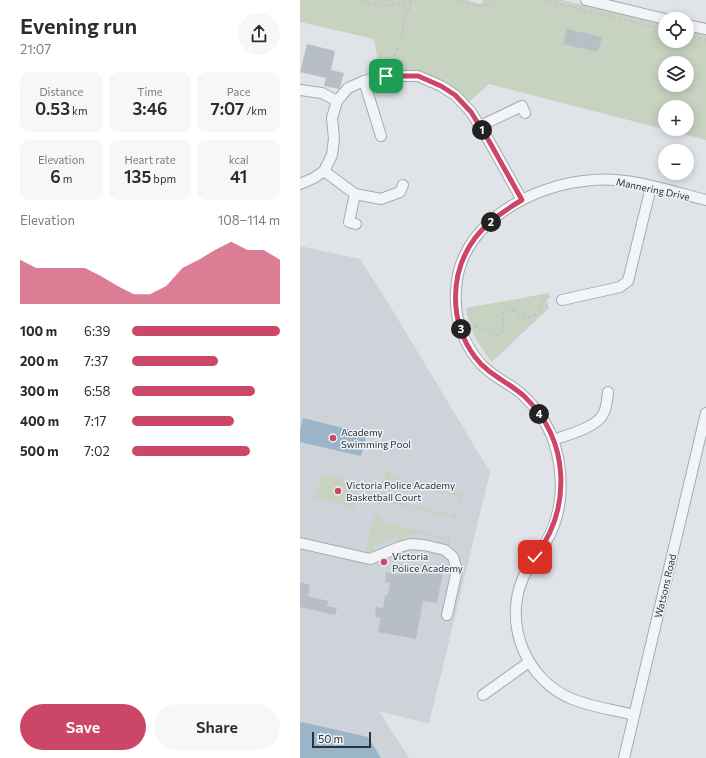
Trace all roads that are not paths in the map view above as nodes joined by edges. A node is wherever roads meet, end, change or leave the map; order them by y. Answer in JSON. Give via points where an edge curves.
{"nodes":[{"id":1,"x":586,"y":0,"type":"edge"},
{"id":2,"x":658,"y":17,"type":"edge"},
{"id":3,"x":694,"y":26,"type":"edge"},
{"id":4,"x":706,"y":29,"type":"edge"},
{"id":5,"x":364,"y":81,"type":"junction"},
{"id":6,"x":300,"y":90,"type":"edge"},
{"id":7,"x":337,"y":101,"type":"junction"},
{"id":8,"x":525,"y":113,"type":"dead end"},
{"id":9,"x":480,"y":126,"type":"junction"},
{"id":10,"x":381,"y":136,"type":"dead end"},
{"id":11,"x":324,"y":171,"type":"junction"},
{"id":12,"x":300,"y":184,"type":"edge"},
{"id":13,"x":403,"y":185,"type":"dead end"},
{"id":14,"x":651,"y":187,"type":"junction"},
{"id":15,"x":355,"y":194,"type":"junction"},
{"id":16,"x":522,"y":200,"type":"junction"},
{"id":17,"x":706,"y":200,"type":"edge"},
{"id":18,"x":356,"y":224,"type":"dead end"},
{"id":19,"x":562,"y":300,"type":"dead end"},
{"id":20,"x":608,"y":392,"type":"dead end"},
{"id":21,"x":706,"y":413,"type":"edge"},
{"id":22,"x":553,"y":440,"type":"junction"},
{"id":23,"x":300,"y":543,"type":"edge"},
{"id":24,"x":447,"y":615,"type":"dead end"},
{"id":25,"x":529,"y":662,"type":"junction"},
{"id":26,"x":483,"y":695,"type":"dead end"},
{"id":27,"x":634,"y":715,"type":"junction"},
{"id":28,"x":624,"y":758,"type":"edge"}],
"edges":[{"from":1,"to":2,"type":"street"},
{"from":3,"to":4,"type":"street"},
{"from":5,"to":7,"type":"street","via":[[348,88]]},
{"from":5,"to":9,"type":"street","via":[[386,76],[418,76],[455,95]]},
{"from":5,"to":10,"type":"street"},
{"from":6,"to":7,"type":"street","via":[[322,93]]},
{"from":7,"to":11,"type":"street","via":[[332,118],[332,155]]},
{"from":8,"to":9,"type":"street","via":[[522,106]]},
{"from":9,"to":16,"type":"street"},
{"from":11,"to":12,"type":"street"},
{"from":11,"to":15,"type":"street"},
{"from":13,"to":15,"type":"street","via":[[400,192],[381,199]]},
{"from":14,"to":16,"type":"street","name":"Mannering Drive","via":[[622,181],[593,180],[556,186]]},
{"from":14,"to":17,"type":"street","name":"Mannering Drive"},
{"from":14,"to":19,"type":"street","via":[[628,280],[620,287]]},
{"from":15,"to":18,"type":"street","via":[[349,222]]},
{"from":16,"to":22,"type":"street","name":"Mannering Drive","via":[[496,217],[468,247],[458,272],[455,306],[462,332],[475,357],[493,375],[515,388],[532,405]]},
{"from":20,"to":22,"type":"street","via":[[605,410],[597,422]]},
{"from":21,"to":27,"type":"street","name":"Watsons Road"},
{"from":22,"to":25,"type":"street","name":"Mannering Drive","via":[[560,471],[560,505],[548,539],[524,576],[517,598],[518,638]]},
{"from":23,"to":24,"type":"street","via":[[370,559],[410,544],[445,550],[453,557],[457,570]]},
{"from":25,"to":26,"type":"street"},
{"from":25,"to":27,"type":"street","name":"Mannering Drive","via":[[550,685],[571,698]]},
{"from":27,"to":28,"type":"street","name":"Watsons Road"}]}
